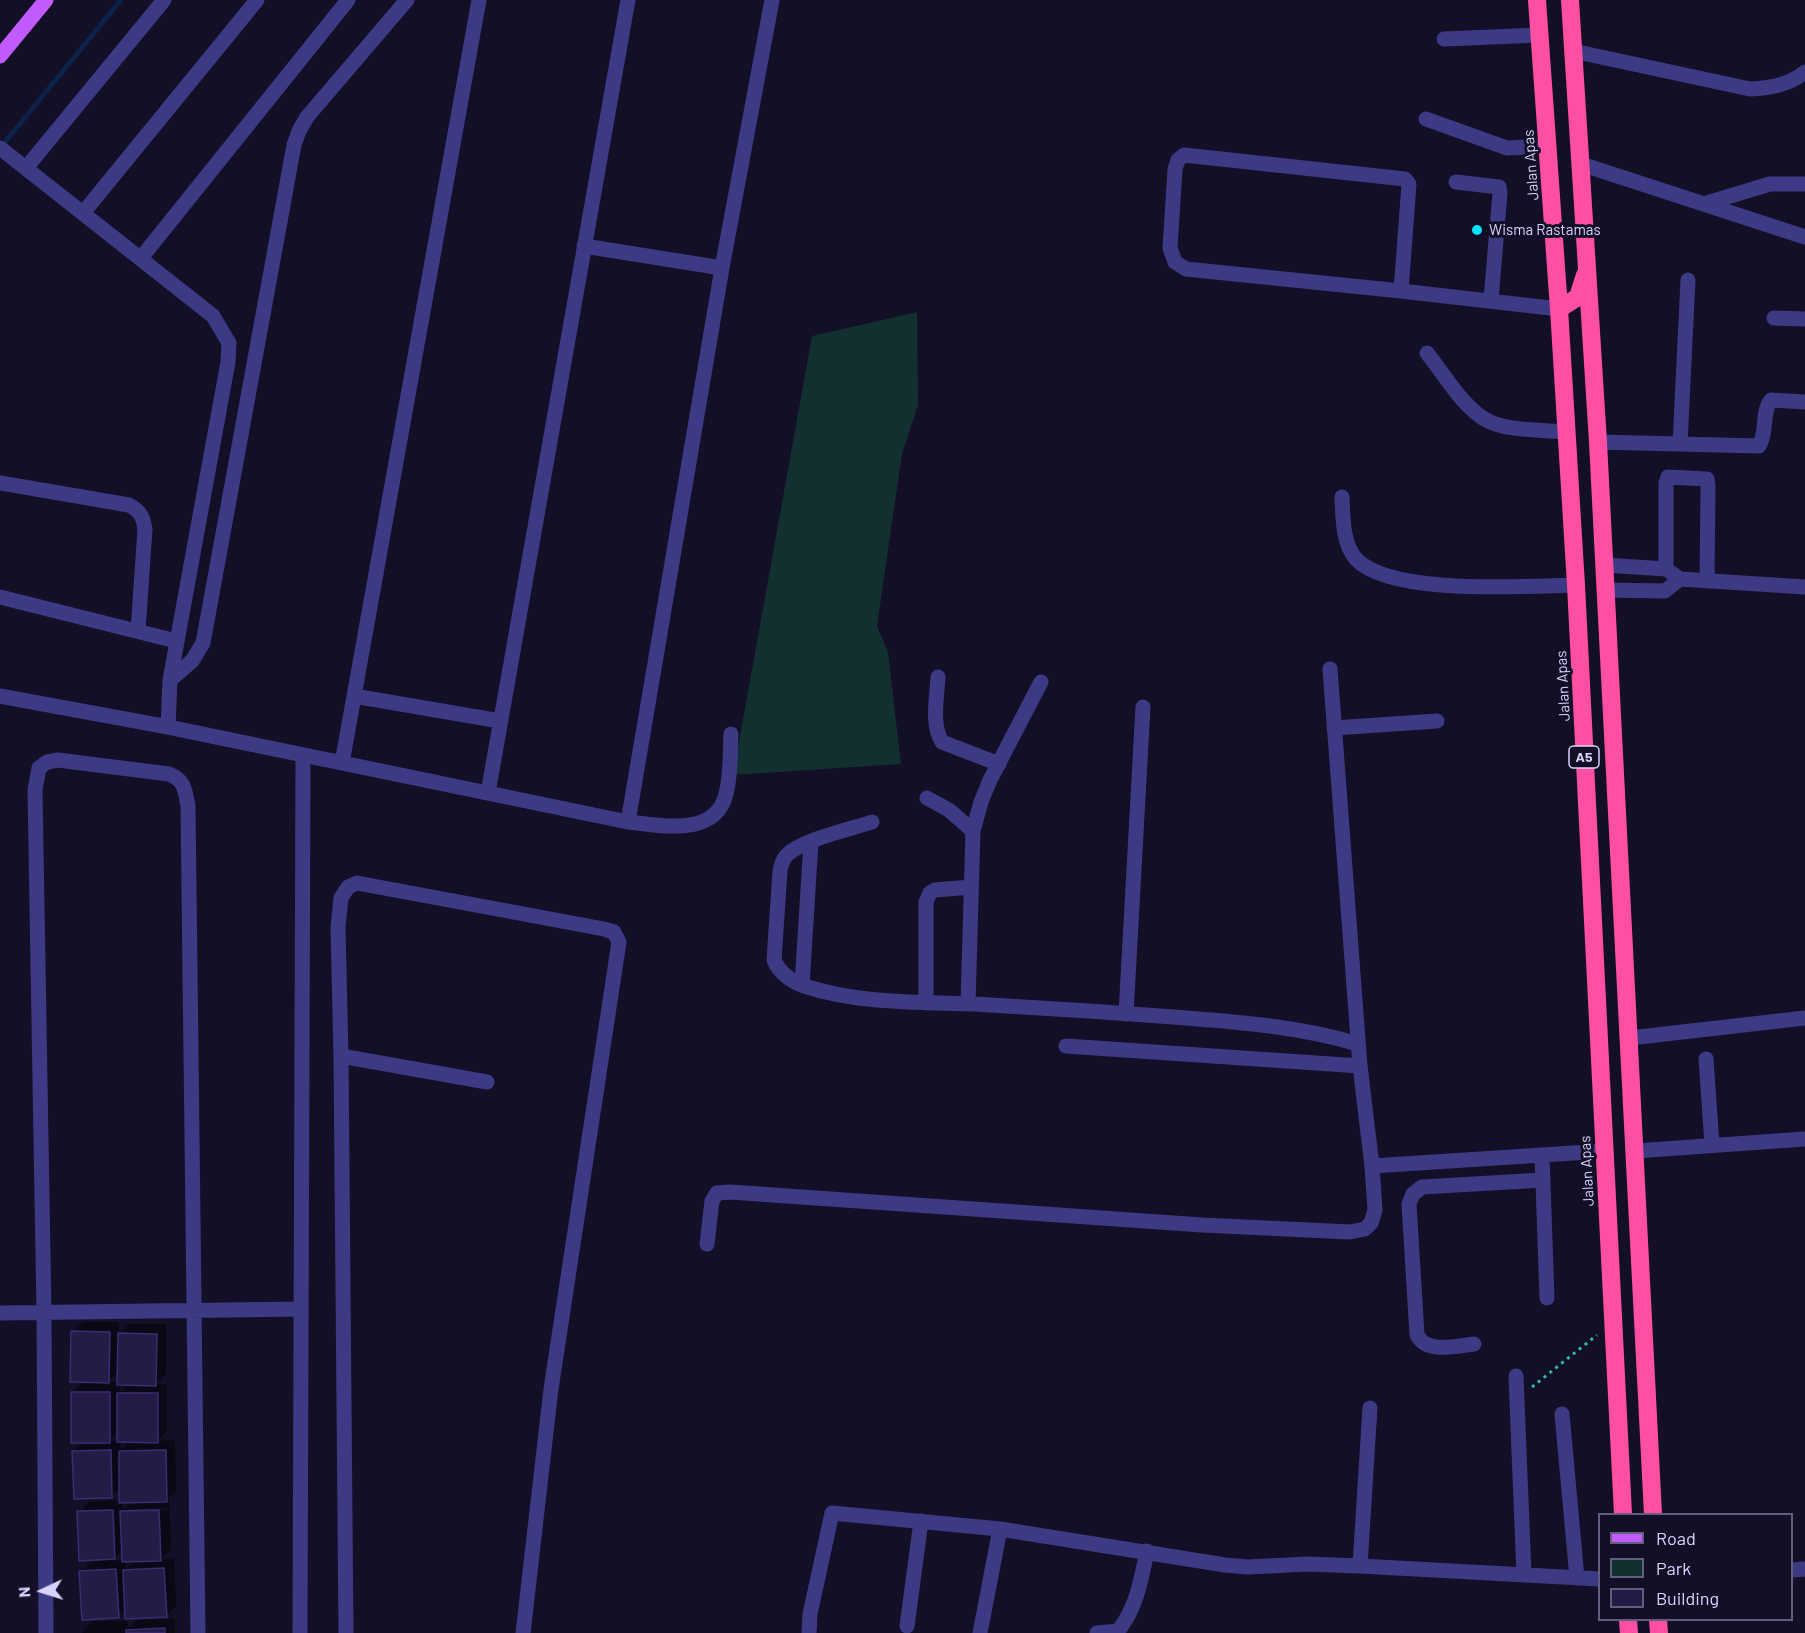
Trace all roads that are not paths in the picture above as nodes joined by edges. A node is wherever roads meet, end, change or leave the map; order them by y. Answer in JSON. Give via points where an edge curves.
{"nodes":[{"id":1,"x":46,"y":0,"type":"edge"},
{"id":2,"x":165,"y":0,"type":"edge"},
{"id":3,"x":257,"y":0,"type":"edge"},
{"id":4,"x":348,"y":0,"type":"edge"},
{"id":5,"x":407,"y":0,"type":"edge"},
{"id":6,"x":479,"y":0,"type":"edge"},
{"id":7,"x":628,"y":0,"type":"edge"},
{"id":8,"x":772,"y":0,"type":"edge"},
{"id":9,"x":1537,"y":0,"type":"edge"},
{"id":10,"x":1570,"y":0,"type":"edge"},
{"id":11,"x":1539,"y":35,"type":"junction"},
{"id":12,"x":1444,"y":39,"type":"dead end"},
{"id":13,"x":1573,"y":51,"type":"junction"},
{"id":14,"x":0,"y":56,"type":"edge"},
{"id":15,"x":1805,"y":72,"type":"edge"},
{"id":16,"x":1426,"y":119,"type":"dead end"},
{"id":17,"x":1548,"y":146,"type":"junction"},
{"id":18,"x":4,"y":152,"type":"edge"},
{"id":19,"x":1581,"y":164,"type":"junction"},
{"id":20,"x":26,"y":168,"type":"junction"},
{"id":21,"x":1456,"y":182,"type":"dead end"},
{"id":22,"x":1805,"y":184,"type":"edge"},
{"id":23,"x":1707,"y":204,"type":"junction"},
{"id":24,"x":83,"y":213,"type":"junction"},
{"id":25,"x":1805,"y":237,"type":"edge"},
{"id":26,"x":584,"y":246,"type":"junction"},
{"id":27,"x":141,"y":258,"type":"junction"},
{"id":28,"x":1587,"y":264,"type":"junction"},
{"id":29,"x":722,"y":268,"type":"junction"},
{"id":30,"x":1688,"y":280,"type":"dead end"},
{"id":31,"x":1401,"y":291,"type":"junction"},
{"id":32,"x":1491,"y":300,"type":"junction"},
{"id":33,"x":1559,"y":309,"type":"junction"},
{"id":34,"x":1774,"y":318,"type":"dead end"},
{"id":35,"x":1805,"y":319,"type":"edge"},
{"id":36,"x":1427,"y":353,"type":"dead end"},
{"id":37,"x":1805,"y":402,"type":"edge"},
{"id":38,"x":1567,"y":432,"type":"junction"},
{"id":39,"x":1598,"y":442,"type":"junction"},
{"id":40,"x":1680,"y":444,"type":"junction"},
{"id":41,"x":0,"y":483,"type":"edge"},
{"id":42,"x":1342,"y":497,"type":"dead end"},
{"id":43,"x":1604,"y":565,"type":"junction"},
{"id":44,"x":1666,"y":569,"type":"junction"},
{"id":45,"x":1680,"y":579,"type":"junction"},
{"id":46,"x":1707,"y":581,"type":"junction"},
{"id":47,"x":1576,"y":585,"type":"junction"},
{"id":48,"x":1805,"y":587,"type":"edge"},
{"id":49,"x":1605,"y":590,"type":"junction"},
{"id":50,"x":0,"y":597,"type":"edge"},
{"id":51,"x":138,"y":631,"type":"junction"},
{"id":52,"x":176,"y":640,"type":"junction"},
{"id":53,"x":1330,"y":669,"type":"dead end"},
{"id":54,"x":938,"y":677,"type":"dead end"},
{"id":55,"x":170,"y":680,"type":"junction"},
{"id":56,"x":1041,"y":682,"type":"dead end"},
{"id":57,"x":0,"y":696,"type":"edge"},
{"id":58,"x":354,"y":696,"type":"junction"},
{"id":59,"x":1143,"y":707,"type":"dead end"},
{"id":60,"x":500,"y":721,"type":"junction"},
{"id":61,"x":1437,"y":721,"type":"dead end"},
{"id":62,"x":168,"y":727,"type":"junction"},
{"id":63,"x":1334,"y":728,"type":"junction"},
{"id":64,"x":731,"y":734,"type":"dead end"},
{"id":65,"x":303,"y":755,"type":"junction"},
{"id":66,"x":342,"y":763,"type":"junction"},
{"id":67,"x":999,"y":764,"type":"junction"},
{"id":68,"x":488,"y":793,"type":"junction"},
{"id":69,"x":927,"y":798,"type":"dead end"},
{"id":70,"x":1616,"y":805,"type":"junction"},
{"id":71,"x":628,"y":822,"type":"junction"},
{"id":72,"x":872,"y":822,"type":"dead end"},
{"id":73,"x":973,"y":831,"type":"junction"},
{"id":74,"x":811,"y":842,"type":"junction"},
{"id":75,"x":1591,"y":881,"type":"junction"},
{"id":76,"x":971,"y":887,"type":"junction"},
{"id":77,"x":802,"y":985,"type":"junction"},
{"id":78,"x":926,"y":1003,"type":"junction"},
{"id":79,"x":968,"y":1004,"type":"junction"},
{"id":80,"x":1126,"y":1014,"type":"junction"},
{"id":81,"x":1805,"y":1017,"type":"edge"},
{"id":82,"x":1630,"y":1038,"type":"junction"},
{"id":83,"x":1358,"y":1044,"type":"junction"},
{"id":84,"x":1066,"y":1046,"type":"dead end"},
{"id":85,"x":342,"y":1056,"type":"junction"},
{"id":86,"x":1706,"y":1059,"type":"dead end"},
{"id":87,"x":1360,"y":1066,"type":"junction"},
{"id":88,"x":487,"y":1082,"type":"dead end"},
{"id":89,"x":1805,"y":1139,"type":"edge"},
{"id":90,"x":1712,"y":1145,"type":"junction"},
{"id":91,"x":1604,"y":1151,"type":"junction"},
{"id":92,"x":1635,"y":1151,"type":"junction"},
{"id":93,"x":1542,"y":1155,"type":"junction"},
{"id":94,"x":1372,"y":1166,"type":"junction"},
{"id":95,"x":1543,"y":1180,"type":"junction"},
{"id":96,"x":707,"y":1244,"type":"dead end"},
{"id":97,"x":1547,"y":1298,"type":"dead end"},
{"id":98,"x":301,"y":1308,"type":"junction"},
{"id":99,"x":194,"y":1310,"type":"junction"},
{"id":100,"x":0,"y":1313,"type":"edge"},
{"id":101,"x":44,"y":1313,"type":"junction"},
{"id":102,"x":1474,"y":1344,"type":"dead end"},
{"id":103,"x":1516,"y":1376,"type":"dead end"},
{"id":104,"x":1370,"y":1408,"type":"dead end"},
{"id":105,"x":1562,"y":1414,"type":"dead end"},
{"id":106,"x":1623,"y":1513,"type":"edge"},
{"id":107,"x":1653,"y":1513,"type":"edge"},
{"id":108,"x":921,"y":1521,"type":"junction"},
{"id":109,"x":1000,"y":1529,"type":"junction"},
{"id":110,"x":1148,"y":1551,"type":"junction"},
{"id":111,"x":1360,"y":1566,"type":"junction"},
{"id":112,"x":1524,"y":1575,"type":"junction"},
{"id":113,"x":1577,"y":1578,"type":"junction"},
{"id":114,"x":1598,"y":1579,"type":"edge"},
{"id":115,"x":907,"y":1626,"type":"dead end"},
{"id":116,"x":46,"y":1633,"type":"edge"},
{"id":117,"x":198,"y":1633,"type":"edge"},
{"id":118,"x":300,"y":1633,"type":"edge"},
{"id":119,"x":346,"y":1633,"type":"edge"},
{"id":120,"x":523,"y":1633,"type":"edge"},
{"id":121,"x":809,"y":1633,"type":"edge"},
{"id":122,"x":980,"y":1633,"type":"edge"},
{"id":123,"x":1096,"y":1633,"type":"edge"}],
"edges":[{"from":1,"to":14,"type":"main road"},
{"from":2,"to":20,"type":"street"},
{"from":3,"to":24,"type":"street"},
{"from":4,"to":27,"type":"street"},
{"from":5,"to":55,"type":"street","via":[[307,117],[294,145],[203,643],[192,661]]},
{"from":6,"to":58,"type":"street"},
{"from":7,"to":26,"type":"street"},
{"from":8,"to":29,"type":"street"},
{"from":9,"to":11,"type":"highway","name":"Jalan Apas","number":"A5"},
{"from":10,"to":13,"type":"highway","number":"A5"},
{"from":11,"to":12,"type":"street"},
{"from":11,"to":17,"type":"highway","name":"Jalan Apas","number":"A5"},
{"from":13,"to":15,"type":"street","via":[[1750,89],[1784,84]]},
{"from":13,"to":19,"type":"highway","number":"A5"},
{"from":16,"to":17,"type":"street","via":[[1507,147]]},
{"from":17,"to":33,"type":"highway","name":"Jalan Apas","number":"A5"},
{"from":18,"to":20,"type":"street"},
{"from":19,"to":23,"type":"street"},
{"from":19,"to":28,"type":"highway","number":"A5"},
{"from":20,"to":24,"type":"street"},
{"from":21,"to":32,"type":"street","via":[[1499,188]]},
{"from":22,"to":23,"type":"street","via":[[1770,184]]},
{"from":23,"to":25,"type":"street"},
{"from":24,"to":27,"type":"street"},
{"from":26,"to":29,"type":"street"},
{"from":26,"to":60,"type":"street"},
{"from":27,"to":52,"type":"street","via":[[213,316],[229,344]]},
{"from":28,"to":33,"type":"highway","via":[[1578,297]]},
{"from":28,"to":39,"type":"highway","number":"A5"},
{"from":29,"to":71,"type":"street"},
{"from":30,"to":40,"type":"street"},
{"from":31,"to":31,"type":"street","via":[[1409,184],[1405,179],[1184,154],[1178,160],[1170,248],[1175,262],[1186,269]]},
{"from":31,"to":32,"type":"street"},
{"from":32,"to":33,"type":"street"},
{"from":33,"to":38,"type":"highway","name":"Jalan Apas","number":"A5"},
{"from":34,"to":35,"type":"street"},
{"from":36,"to":38,"type":"street","via":[[1473,412],[1491,423]]},
{"from":37,"to":40,"type":"street","via":[[1771,400],[1766,406],[1760,446]]},
{"from":38,"to":47,"type":"highway","name":"Jalan Apas","number":"A5"},
{"from":39,"to":40,"type":"street"},
{"from":39,"to":43,"type":"highway","number":"A5"},
{"from":41,"to":51,"type":"street","via":[[129,505],[138,510],[145,529]]},
{"from":42,"to":47,"type":"street","via":[[1349,547],[1356,559],[1374,570],[1443,586]]},
{"from":43,"to":44,"type":"street"},
{"from":43,"to":49,"type":"highway","number":"A5"},
{"from":44,"to":45,"type":"street"},
{"from":44,"to":46,"type":"street","via":[[1668,477],[1702,477],[1707,479],[1708,487]]},
{"from":45,"to":46,"type":"street"},
{"from":45,"to":49,"type":"street","via":[[1665,591]]},
{"from":46,"to":48,"type":"street"},
{"from":47,"to":75,"type":"highway","name":"Jalan Apas","number":"A5"},
{"from":49,"to":70,"type":"highway","number":"A5"},
{"from":50,"to":51,"type":"street"},
{"from":51,"to":52,"type":"street"},
{"from":52,"to":55,"type":"street"},
{"from":53,"to":63,"type":"street"},
{"from":54,"to":67,"type":"street","via":[[935,713],[942,742]]},
{"from":55,"to":62,"type":"street"},
{"from":56,"to":67,"type":"street"},
{"from":57,"to":62,"type":"street"},
{"from":58,"to":60,"type":"street"},
{"from":58,"to":66,"type":"street"},
{"from":59,"to":80,"type":"street"},
{"from":60,"to":68,"type":"street"},
{"from":61,"to":63,"type":"street"},
{"from":62,"to":65,"type":"street"},
{"from":63,"to":83,"type":"street"},
{"from":64,"to":71,"type":"street","via":[[726,794],[721,807],[712,815],[703,822],[684,826]]},
{"from":65,"to":66,"type":"street"},
{"from":65,"to":98,"type":"street"},
{"from":66,"to":68,"type":"street"},
{"from":67,"to":73,"type":"street","via":[[981,802]]},
{"from":68,"to":71,"type":"street"},
{"from":69,"to":73,"type":"street","via":[[949,810]]},
{"from":70,"to":75,"type":"highway","via":[[1597,815],[1598,871]]},
{"from":70,"to":82,"type":"highway","number":"A5"},
{"from":72,"to":74,"type":"street"},
{"from":73,"to":76,"type":"street"},
{"from":74,"to":77,"type":"street"},
{"from":74,"to":77,"type":"street","via":[[788,853],[782,861],[774,960],[783,974]]},
{"from":75,"to":91,"type":"highway","name":"Jalan Apas","number":"A5"},
{"from":76,"to":78,"type":"street","via":[[935,890],[926,902]]},
{"from":76,"to":79,"type":"street"},
{"from":77,"to":78,"type":"street","via":[[889,1002]]},
{"from":78,"to":79,"type":"street"},
{"from":79,"to":80,"type":"street"},
{"from":80,"to":83,"type":"street","via":[[1317,1033]]},
{"from":81,"to":82,"type":"street"},
{"from":82,"to":92,"type":"highway","number":"A5"},
{"from":83,"to":87,"type":"street"},
{"from":84,"to":87,"type":"street"},
{"from":85,"to":88,"type":"street"},
{"from":85,"to":119,"type":"street"},
{"from":85,"to":120,"type":"street","via":[[339,910],[348,887],[357,883],[604,929],[614,932],[619,942],[551,1389]]},
{"from":86,"to":90,"type":"street"},
{"from":87,"to":94,"type":"street"},
{"from":89,"to":90,"type":"street"},
{"from":90,"to":92,"type":"street"},
{"from":91,"to":93,"type":"street"},
{"from":91,"to":106,"type":"highway","name":"Jalan Apas","number":"A5"},
{"from":92,"to":107,"type":"highway","number":"A5"},
{"from":93,"to":94,"type":"street"},
{"from":93,"to":95,"type":"street"},
{"from":94,"to":96,"type":"street","via":[[1375,1210],[1371,1223],[1365,1229],[1350,1232],[730,1192],[717,1193],[712,1201]]},
{"from":95,"to":97,"type":"street"},
{"from":95,"to":102,"type":"street","via":[[1422,1187],[1413,1194],[1409,1204],[1417,1335],[1420,1342],[1431,1347]]},
{"from":98,"to":99,"type":"street"},
{"from":98,"to":118,"type":"street"},
{"from":99,"to":101,"type":"street"},
{"from":99,"to":101,"type":"street","via":[[188,806],[184,784],[169,774],[58,760],[39,768],[35,790]]},
{"from":99,"to":117,"type":"street"},
{"from":100,"to":101,"type":"street"},
{"from":101,"to":116,"type":"street"},
{"from":103,"to":112,"type":"street"},
{"from":104,"to":111,"type":"street"},
{"from":105,"to":113,"type":"street"},
{"from":108,"to":109,"type":"street"},
{"from":108,"to":115,"type":"street"},
{"from":108,"to":121,"type":"street","via":[[832,1513]]},
{"from":109,"to":110,"type":"street"},
{"from":109,"to":122,"type":"street"},
{"from":110,"to":111,"type":"street","via":[[1248,1567]]},
{"from":110,"to":123,"type":"street","via":[[1138,1596],[1128,1619],[1119,1631]]},
{"from":111,"to":112,"type":"street"},
{"from":112,"to":113,"type":"street"},
{"from":113,"to":114,"type":"street"}]}
